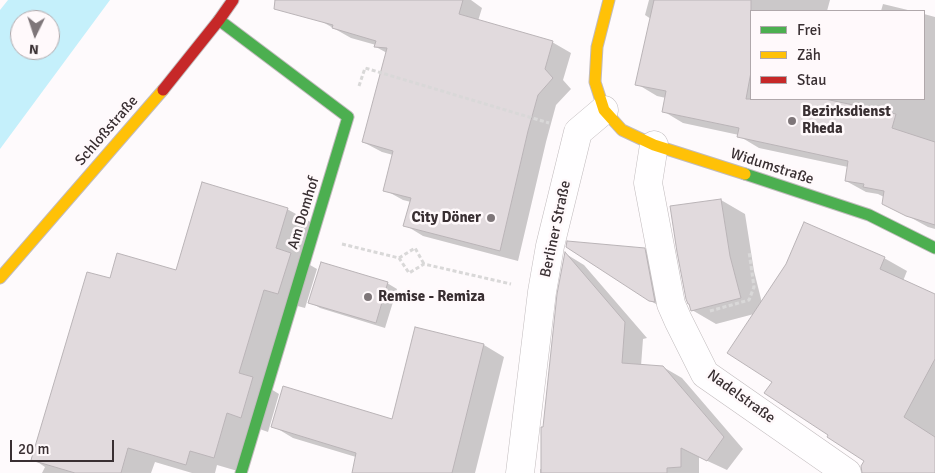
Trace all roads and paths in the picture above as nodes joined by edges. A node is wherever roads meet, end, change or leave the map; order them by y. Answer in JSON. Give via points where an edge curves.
{"nodes":[{"id":1,"x":233,"y":0,"type":"edge"},
{"id":2,"x":609,"y":0,"type":"edge"},
{"id":3,"x":219,"y":20,"type":"junction"},
{"id":4,"x":604,"y":110,"type":"junction"},
{"id":5,"x":348,"y":117,"type":"junction"},
{"id":6,"x":578,"y":132,"type":"junction"},
{"id":7,"x":654,"y":145,"type":"junction"},
{"id":8,"x":312,"y":236,"type":"junction"},
{"id":9,"x":935,"y":248,"type":"edge"},
{"id":10,"x":750,"y":251,"type":"dead end"},
{"id":11,"x":399,"y":258,"type":"junction"},
{"id":12,"x":424,"y":264,"type":"junction"},
{"id":13,"x":0,"y":278,"type":"edge"},
{"id":14,"x":542,"y":292,"type":"junction"},
{"id":15,"x":678,"y":320,"type":"junction"},
{"id":16,"x":241,"y":473,"type":"edge"},
{"id":17,"x":520,"y":473,"type":"edge"},
{"id":18,"x":847,"y":473,"type":"edge"}],
"edges":[{"from":1,"to":3,"type":"street","name":"Schloßstraße"},
{"from":2,"to":4,"type":"street","via":[[597,47],[595,82]]},
{"from":3,"to":5,"type":"street"},
{"from":3,"to":13,"type":"street","name":"Schloßstraße"},
{"from":4,"to":6,"type":"street"},
{"from":4,"to":7,"type":"street","name":"Widumstraße","via":[[622,130]]},
{"from":5,"to":6,"type":"path","via":[[365,68]]},
{"from":5,"to":8,"type":"street","name":"Am Domhof"},
{"from":6,"to":14,"type":"street","name":"Berliner Straße"},
{"from":7,"to":9,"type":"street","name":"Widumstraße","via":[[869,215]]},
{"from":7,"to":15,"type":"street","name":"Nadelstraße","via":[[648,183],[671,304]]},
{"from":8,"to":11,"type":"path"},
{"from":8,"to":16,"type":"street","name":"Am Domhof"},
{"from":10,"to":15,"type":"path","via":[[754,287],[749,300]]},
{"from":11,"to":12,"type":"path","via":[[409,273]]},
{"from":11,"to":12,"type":"path","via":[[415,248]]},
{"from":12,"to":14,"type":"path"},
{"from":14,"to":17,"type":"street","name":"Berliner Straße"},
{"from":15,"to":18,"type":"street","name":"Nadelstraße","via":[[705,374]]}]}
